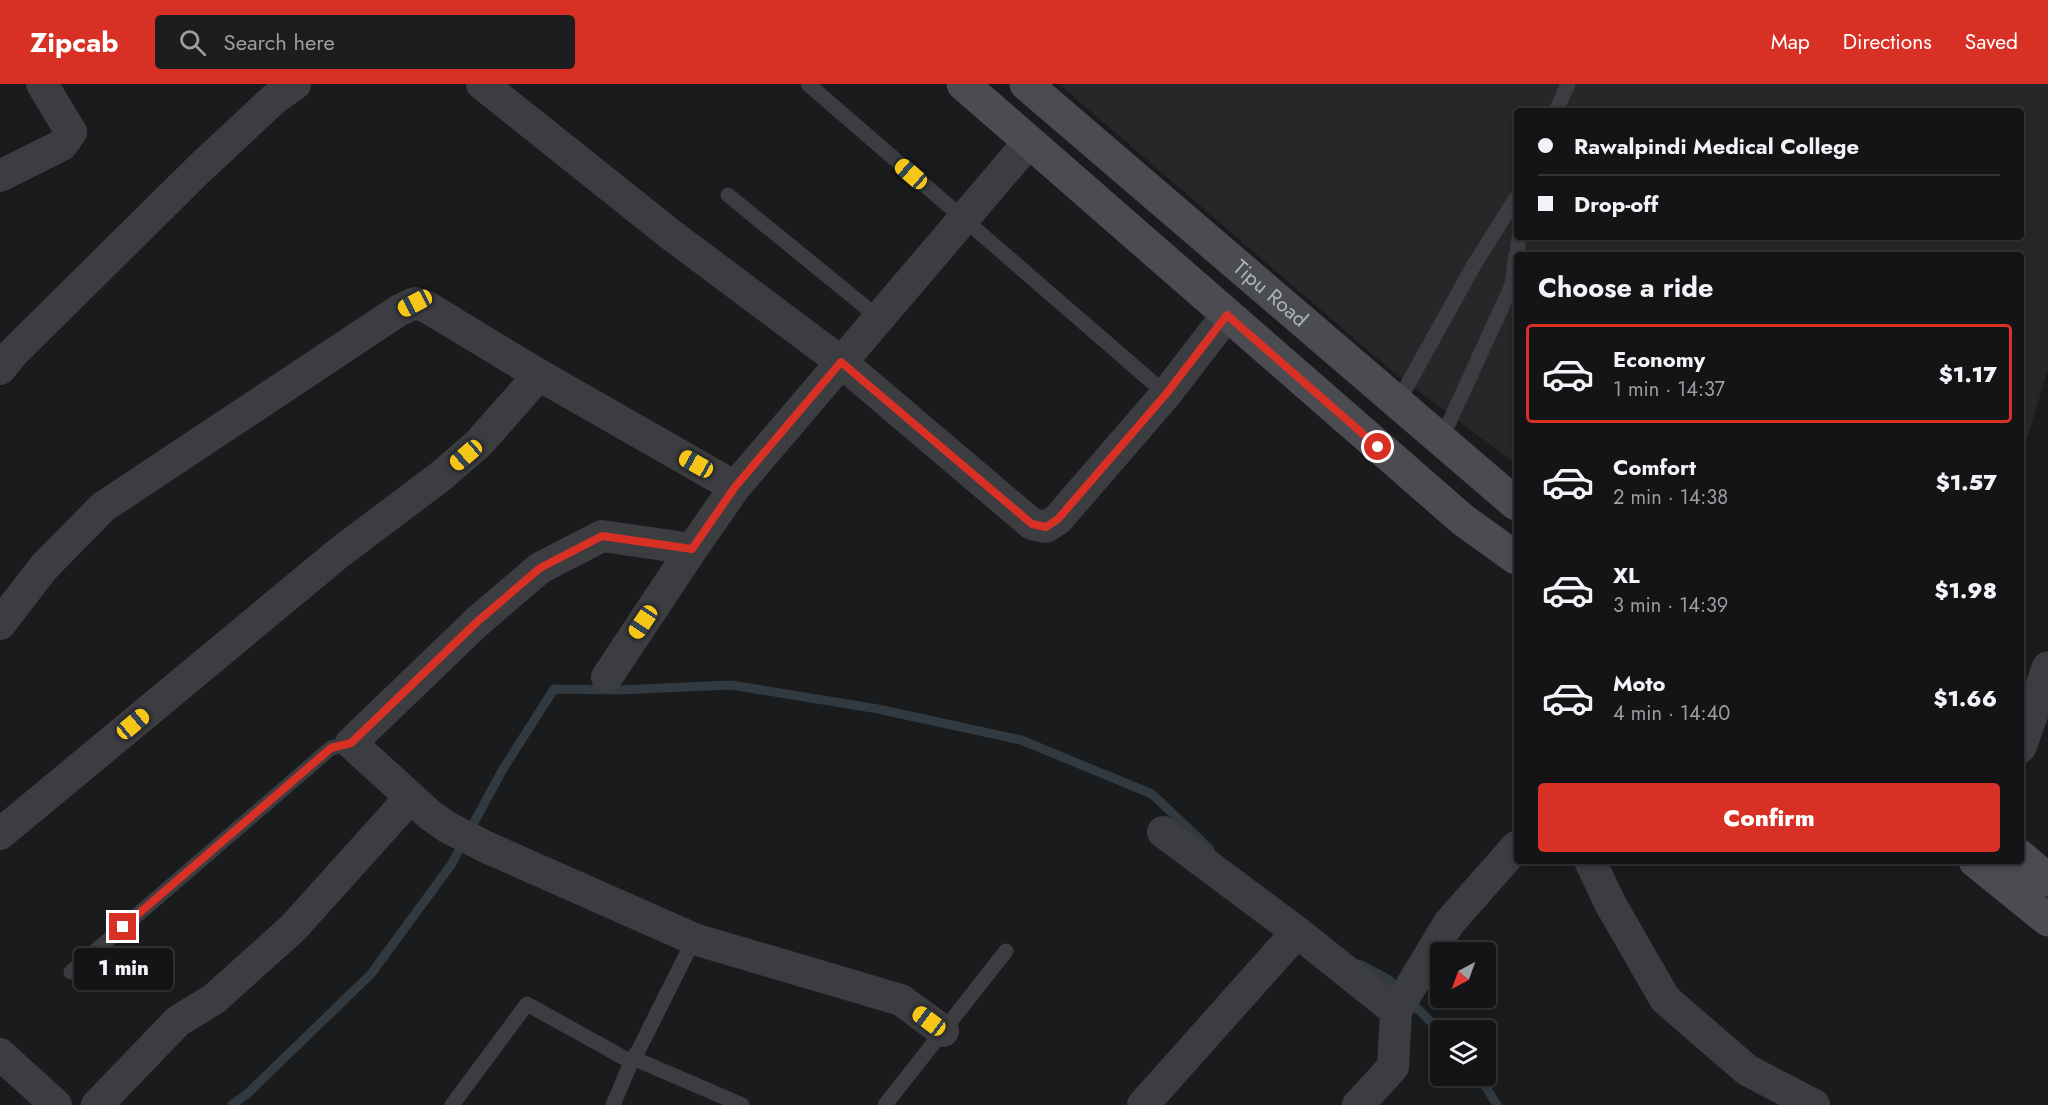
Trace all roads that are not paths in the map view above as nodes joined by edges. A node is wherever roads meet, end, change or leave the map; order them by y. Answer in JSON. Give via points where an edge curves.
{"nodes":[{"id":1,"x":42,"y":84,"type":"edge"},
{"id":2,"x":295,"y":84,"type":"edge"},
{"id":3,"x":482,"y":84,"type":"edge"},
{"id":4,"x":808,"y":84,"type":"edge"},
{"id":5,"x":963,"y":84,"type":"edge"},
{"id":6,"x":1026,"y":84,"type":"edge"},
{"id":7,"x":1568,"y":84,"type":"edge"},
{"id":8,"x":1557,"y":108,"type":"edge"},
{"id":9,"x":1029,"y":142,"type":"junction"},
{"id":10,"x":0,"y":176,"type":"edge"},
{"id":11,"x":728,"y":195,"type":"dead end"},
{"id":12,"x":1514,"y":201,"type":"edge"},
{"id":13,"x":963,"y":219,"type":"junction"},
{"id":14,"x":1514,"y":270,"type":"edge"},
{"id":15,"x":1227,"y":315,"type":"junction"},
{"id":16,"x":879,"y":318,"type":"junction"},
{"id":17,"x":841,"y":362,"type":"junction"},
{"id":18,"x":0,"y":369,"type":"edge"},
{"id":19,"x":539,"y":375,"type":"junction"},
{"id":20,"x":1166,"y":394,"type":"junction"},
{"id":21,"x":1398,"y":402,"type":"junction"},
{"id":22,"x":1441,"y":440,"type":"junction"},
{"id":23,"x":735,"y":487,"type":"junction"},
{"id":24,"x":1514,"y":502,"type":"edge"},
{"id":25,"x":692,"y":549,"type":"junction"},
{"id":26,"x":1514,"y":557,"type":"edge"},
{"id":27,"x":0,"y":624,"type":"edge"},
{"id":28,"x":2048,"y":668,"type":"edge"},
{"id":29,"x":607,"y":677,"type":"dead end"},
{"id":30,"x":2024,"y":736,"type":"edge"},
{"id":31,"x":351,"y":743,"type":"junction"},
{"id":32,"x":410,"y":798,"type":"junction"},
{"id":33,"x":1163,"y":832,"type":"dead end"},
{"id":34,"x":0,"y":834,"type":"edge"},
{"id":35,"x":1514,"y":849,"type":"edge"},
{"id":36,"x":2024,"y":859,"type":"edge"},
{"id":37,"x":1591,"y":864,"type":"edge"},
{"id":38,"x":1979,"y":864,"type":"edge"},
{"id":39,"x":2048,"y":880,"type":"edge"},
{"id":40,"x":2048,"y":920,"type":"edge"},
{"id":41,"x":1297,"y":932,"type":"junction"},
{"id":42,"x":694,"y":939,"type":"junction"},
{"id":43,"x":1006,"y":951,"type":"dead end"},
{"id":44,"x":71,"y":972,"type":"dead end"},
{"id":45,"x":1396,"y":1011,"type":"junction"},
{"id":46,"x":943,"y":1031,"type":"junction"},
{"id":47,"x":0,"y":1054,"type":"edge"},
{"id":48,"x":633,"y":1058,"type":"junction"},
{"id":49,"x":56,"y":1105,"type":"edge"},
{"id":50,"x":97,"y":1105,"type":"edge"},
{"id":51,"x":452,"y":1105,"type":"edge"},
{"id":52,"x":614,"y":1105,"type":"edge"},
{"id":53,"x":742,"y":1105,"type":"edge"},
{"id":54,"x":885,"y":1105,"type":"edge"},
{"id":55,"x":1143,"y":1105,"type":"edge"},
{"id":56,"x":1358,"y":1105,"type":"edge"},
{"id":57,"x":1814,"y":1105,"type":"edge"}],
"edges":[{"from":1,"to":10,"type":"street","via":[[72,132],[62,145]]},
{"from":2,"to":18,"type":"street","via":[[199,169]]},
{"from":3,"to":17,"type":"street","via":[[670,234]]},
{"from":4,"to":13,"type":"lane"},
{"from":5,"to":9,"type":"main road"},
{"from":6,"to":21,"type":"main road","name":"Tipu Road"},
{"from":7,"to":8,"type":"lane"},
{"from":9,"to":13,"type":"street"},
{"from":9,"to":15,"type":"main road"},
{"from":11,"to":16,"type":"lane"},
{"from":12,"to":21,"type":"lane"},
{"from":13,"to":16,"type":"street"},
{"from":13,"to":20,"type":"lane"},
{"from":14,"to":22,"type":"lane","via":[[1512,285]]},
{"from":15,"to":20,"type":"street"},
{"from":15,"to":26,"type":"main road","via":[[1463,520]]},
{"from":16,"to":17,"type":"street"},
{"from":17,"to":20,"type":"street","via":[[1032,524],[1046,527],[1058,519]]},
{"from":17,"to":23,"type":"street"},
{"from":19,"to":23,"type":"street"},
{"from":19,"to":27,"type":"street","via":[[415,303],[103,507],[44,567]]},
{"from":19,"to":34,"type":"street","via":[[478,444],[441,476],[340,552]]},
{"from":21,"to":22,"type":"main road","name":"Tipu Road"},
{"from":22,"to":24,"type":"main road","name":"Tipu Road"},
{"from":23,"to":25,"type":"street"},
{"from":25,"to":29,"type":"street"},
{"from":25,"to":31,"type":"street","via":[[602,536],[540,568],[478,621]]},
{"from":28,"to":30,"type":"street"},
{"from":31,"to":32,"type":"street"},
{"from":31,"to":44,"type":"lane","via":[[331,748]]},
{"from":32,"to":42,"type":"street","via":[[447,827],[486,847]]},
{"from":32,"to":50,"type":"street","via":[[293,928],[214,999],[178,1021]]},
{"from":33,"to":41,"type":"street"},
{"from":35,"to":45,"type":"street","via":[[1449,923]]},
{"from":36,"to":39,"type":"main road"},
{"from":37,"to":57,"type":"street","via":[[1665,999],[1747,1070]]},
{"from":38,"to":40,"type":"main road"},
{"from":41,"to":45,"type":"street"},
{"from":41,"to":55,"type":"street"},
{"from":42,"to":46,"type":"street","via":[[901,1000]]},
{"from":42,"to":48,"type":"lane"},
{"from":43,"to":46,"type":"lane"},
{"from":45,"to":56,"type":"street","via":[[1393,1067]]},
{"from":46,"to":54,"type":"lane"},
{"from":47,"to":49,"type":"street"},
{"from":48,"to":51,"type":"lane","via":[[626,1059],[527,1004]]},
{"from":48,"to":52,"type":"lane"},
{"from":48,"to":53,"type":"lane"}]}
